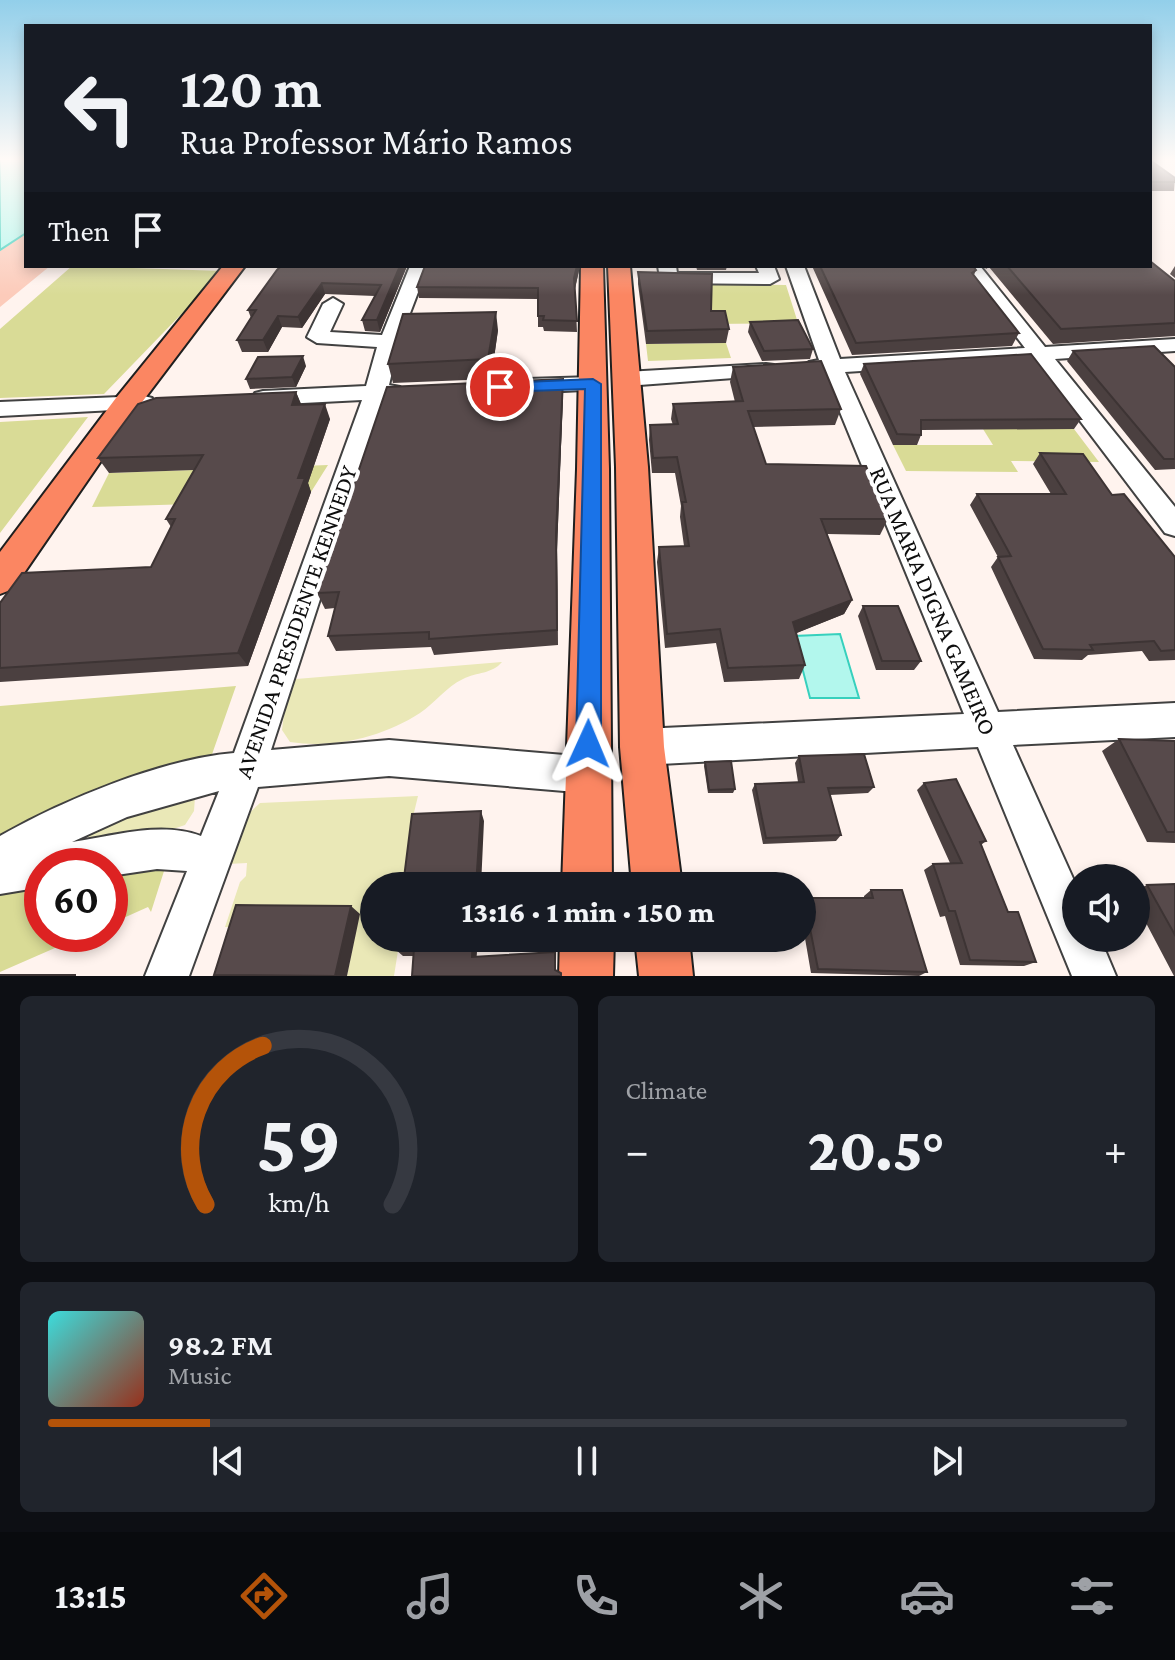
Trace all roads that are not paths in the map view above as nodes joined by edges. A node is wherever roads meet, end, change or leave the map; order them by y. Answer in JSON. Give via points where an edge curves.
{"nodes":[{"id":1,"x":232,"y":268,"type":"edge"},
{"id":2,"x":418,"y":268,"type":"edge"},
{"id":3,"x":667,"y":268,"type":"edge"},
{"id":4,"x":766,"y":268,"type":"edge"},
{"id":5,"x":796,"y":268,"type":"edge"},
{"id":6,"x":973,"y":268,"type":"edge"},
{"id":7,"x":605,"y":272,"type":"edge"},
{"id":8,"x":333,"y":304,"type":"dead end"},
{"id":9,"x":389,"y":342,"type":"junction"},
{"id":10,"x":1175,"y":345,"type":"edge"},
{"id":11,"x":1042,"y":353,"type":"junction"},
{"id":12,"x":832,"y":366,"type":"junction"},
{"id":13,"x":609,"y":382,"type":"junction"},
{"id":14,"x":500,"y":387,"type":"edge"},
{"id":15,"x":407,"y":391,"type":"edge"},
{"id":16,"x":376,"y":392,"type":"junction"},
{"id":17,"x":235,"y":399,"type":"edge"},
{"id":18,"x":173,"y":402,"type":"edge"},
{"id":19,"x":126,"y":404,"type":"junction"},
{"id":20,"x":0,"y":409,"type":"edge"},
{"id":21,"x":1175,"y":526,"type":"edge"},
{"id":22,"x":0,"y":579,"type":"edge"},
{"id":23,"x":1175,"y":720,"type":"edge"},
{"id":24,"x":989,"y":731,"type":"junction"},
{"id":25,"x":642,"y":747,"type":"junction"},
{"id":26,"x":245,"y":773,"type":"junction"},
{"id":27,"x":588,"y":775,"type":"junction"},
{"id":28,"x":128,"y":853,"type":"edge"},
{"id":29,"x":0,"y":858,"type":"edge"},
{"id":30,"x":211,"y":860,"type":"junction"},
{"id":31,"x":24,"y":870,"type":"edge"},
{"id":32,"x":587,"y":872,"type":"edge"},
{"id":33,"x":655,"y":872,"type":"edge"},
{"id":34,"x":0,"y":874,"type":"edge"},
{"id":35,"x":1062,"y":901,"type":"edge"},
{"id":36,"x":587,"y":952,"type":"edge"},
{"id":37,"x":663,"y":952,"type":"edge"},
{"id":38,"x":1084,"y":952,"type":"edge"},
{"id":39,"x":167,"y":976,"type":"edge"},
{"id":40,"x":586,"y":976,"type":"edge"},
{"id":41,"x":666,"y":976,"type":"edge"},
{"id":42,"x":1094,"y":976,"type":"edge"}],
"edges":[{"from":1,"to":19,"type":"main road"},
{"from":2,"to":9,"type":"street","name":"AVENIDA PRESIDENTE KENNEDY"},
{"from":3,"to":4,"type":"street","via":[[669,278],[770,279]]},
{"from":5,"to":12,"type":"street","name":"RUA MARIA DIGNA GAMEIRO"},
{"from":6,"to":11,"type":"street"},
{"from":7,"to":13,"type":"main road"},
{"from":8,"to":9,"type":"street","via":[[317,337]]},
{"from":9,"to":16,"type":"street","name":"AVENIDA PRESIDENTE KENNEDY"},
{"from":10,"to":11,"type":"street"},
{"from":11,"to":12,"type":"street"},
{"from":11,"to":21,"type":"street"},
{"from":12,"to":13,"type":"street"},
{"from":12,"to":24,"type":"street","name":"RUA MARIA DIGNA GAMEIRO"},
{"from":13,"to":14,"type":"street"},
{"from":13,"to":25,"type":"main road","via":[[632,467]]},
{"from":13,"to":27,"type":"main road"},
{"from":15,"to":16,"type":"street"},
{"from":16,"to":17,"type":"street"},
{"from":16,"to":26,"type":"street","name":"AVENIDA PRESIDENTE KENNEDY"},
{"from":18,"to":19,"type":"street"},
{"from":19,"to":20,"type":"street"},
{"from":19,"to":22,"type":"main road"},
{"from":23,"to":24,"type":"street"},
{"from":24,"to":25,"type":"street"},
{"from":24,"to":35,"type":"street","name":"RUA MARIA DIGNA GAMEIRO"},
{"from":25,"to":33,"type":"main road"},
{"from":26,"to":27,"type":"street","via":[[389,758]]},
{"from":26,"to":29,"type":"street","via":[[213,773],[123,799]]},
{"from":26,"to":30,"type":"street","name":"AVENIDA PRESIDENTE KENNEDY"},
{"from":27,"to":32,"type":"main road"},
{"from":28,"to":30,"type":"street","via":[[183,849]]},
{"from":30,"to":39,"type":"street","name":"AVENIDA PRESIDENTE KENNEDY"},
{"from":31,"to":34,"type":"street"},
{"from":36,"to":40,"type":"main road"},
{"from":37,"to":41,"type":"main road"},
{"from":38,"to":42,"type":"street","name":"RUA MARIA DIGNA GAMEIRO"}]}
